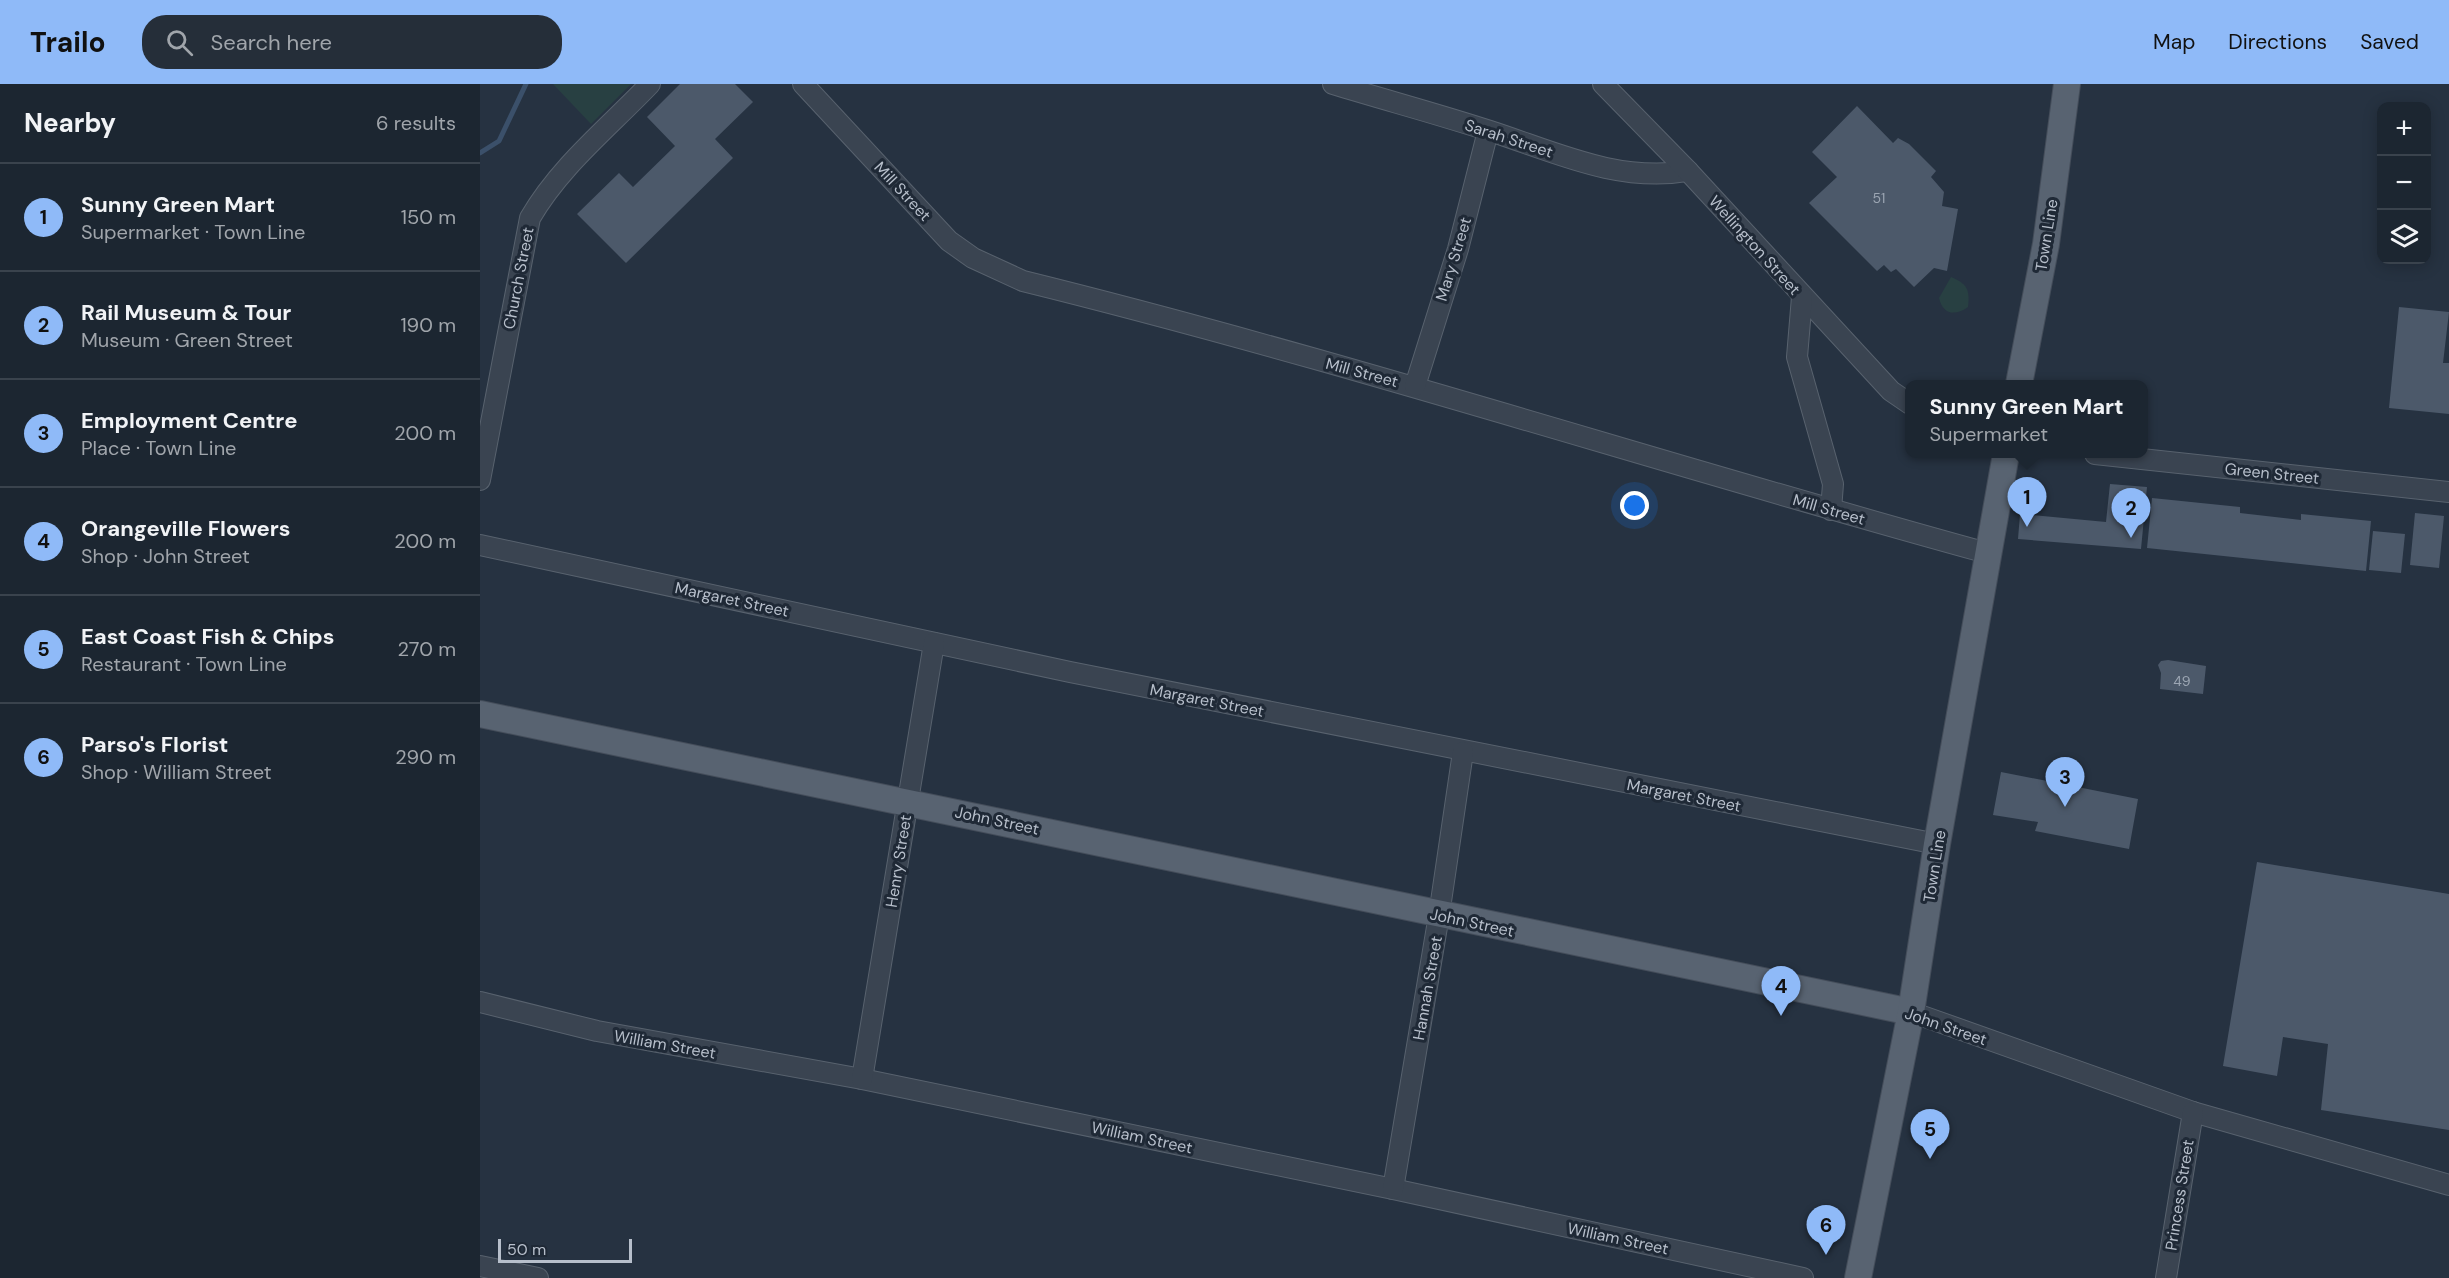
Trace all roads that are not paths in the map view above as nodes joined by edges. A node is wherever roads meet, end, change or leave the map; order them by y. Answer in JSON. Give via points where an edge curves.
{"nodes":[{"id":1,"x":650,"y":84,"type":"edge"},
{"id":2,"x":803,"y":84,"type":"edge"},
{"id":3,"x":1332,"y":84,"type":"edge"},
{"id":4,"x":1603,"y":84,"type":"edge"},
{"id":5,"x":2067,"y":84,"type":"edge"},
{"id":6,"x":1488,"y":131,"type":"junction"},
{"id":7,"x":1688,"y":171,"type":"junction"},
{"id":8,"x":1802,"y":297,"type":"junction"},
{"id":9,"x":2020,"y":380,"type":"edge"},
{"id":10,"x":1414,"y":386,"type":"junction"},
{"id":11,"x":1905,"y":401,"type":"edge"},
{"id":12,"x":2005,"y":458,"type":"edge"},
{"id":13,"x":2140,"y":458,"type":"edge"},
{"id":14,"x":480,"y":480,"type":"edge"},
{"id":15,"x":2449,"y":492,"type":"edge"},
{"id":16,"x":1831,"y":510,"type":"junction"},
{"id":17,"x":480,"y":545,"type":"edge"},
{"id":18,"x":1987,"y":553,"type":"junction"},
{"id":19,"x":934,"y":643,"type":"junction"},
{"id":20,"x":480,"y":714,"type":"edge"},
{"id":21,"x":1462,"y":752,"type":"junction"},
{"id":22,"x":908,"y":801,"type":"junction"},
{"id":23,"x":1937,"y":844,"type":"junction"},
{"id":24,"x":1439,"y":915,"type":"junction"},
{"id":25,"x":480,"y":1002,"type":"edge"},
{"id":26,"x":1911,"y":1012,"type":"junction"},
{"id":27,"x":861,"y":1079,"type":"junction"},
{"id":28,"x":2193,"y":1112,"type":"junction"},
{"id":29,"x":2449,"y":1185,"type":"edge"},
{"id":30,"x":1393,"y":1189,"type":"junction"},
{"id":31,"x":480,"y":1266,"type":"edge"},
{"id":32,"x":538,"y":1278,"type":"edge"},
{"id":33,"x":1803,"y":1278,"type":"edge"},
{"id":34,"x":1858,"y":1278,"type":"edge"},
{"id":35,"x":2166,"y":1278,"type":"edge"}],
"edges":[{"from":1,"to":14,"type":"street","name":"Church Street","via":[[569,164],[530,218]]},
{"from":2,"to":10,"type":"street","name":"Mill Street","via":[[949,241],[999,271],[1023,281]]},
{"from":3,"to":6,"type":"street","name":"Sarah Street"},
{"from":4,"to":7,"type":"street","name":"Wellington Street"},
{"from":5,"to":9,"type":"main road","name":"Town Line","via":[[2046,244]]},
{"from":6,"to":7,"type":"street","name":"Sarah Street","via":[[1593,167],[1661,175]]},
{"from":6,"to":10,"type":"street","name":"Mary Street","via":[[1458,249]]},
{"from":7,"to":8,"type":"street","name":"Wellington Street"},
{"from":8,"to":11,"type":"street","name":"Wellington Street","via":[[1891,391]]},
{"from":8,"to":16,"type":"street","via":[[1797,357],[1833,484]]},
{"from":10,"to":16,"type":"street","name":"Mill Street"},
{"from":12,"to":18,"type":"main road","name":"Town Line"},
{"from":13,"to":15,"type":"street","name":"Green Street"},
{"from":16,"to":18,"type":"street","name":"Mill Street"},
{"from":17,"to":19,"type":"street","name":"Margaret Street"},
{"from":18,"to":23,"type":"main road","name":"Town Line"},
{"from":19,"to":21,"type":"street","name":"Margaret Street"},
{"from":19,"to":22,"type":"street","name":"Henry Street"},
{"from":20,"to":22,"type":"main road","name":"John Street"},
{"from":21,"to":23,"type":"street","name":"Margaret Street"},
{"from":21,"to":24,"type":"street","name":"Hannah Street"},
{"from":22,"to":24,"type":"main road","name":"John Street"},
{"from":22,"to":27,"type":"street","name":"Henry Street"},
{"from":23,"to":26,"type":"main road","name":"Town Line"},
{"from":24,"to":26,"type":"main road","name":"John Street"},
{"from":24,"to":30,"type":"street","name":"Hannah Street"},
{"from":25,"to":27,"type":"street","name":"William Street","via":[[597,1031]]},
{"from":26,"to":28,"type":"street","name":"John Street"},
{"from":26,"to":34,"type":"main road","name":"Town Line"},
{"from":27,"to":30,"type":"street","name":"William Street"},
{"from":28,"to":29,"type":"street","name":"John Street"},
{"from":28,"to":35,"type":"street","name":"Princess Street"},
{"from":30,"to":33,"type":"street","name":"William Street"},
{"from":31,"to":32,"type":"street"}]}
